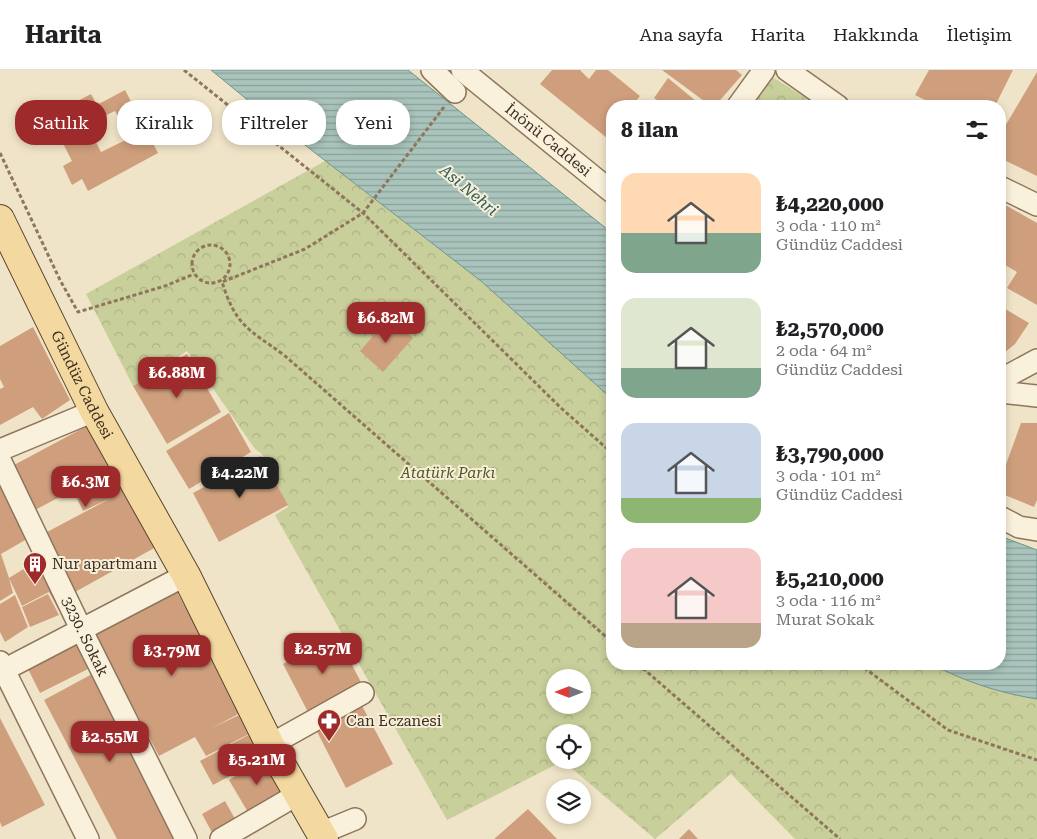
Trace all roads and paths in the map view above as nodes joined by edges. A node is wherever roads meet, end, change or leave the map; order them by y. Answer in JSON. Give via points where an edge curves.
{"nodes":[{"id":1,"x":184,"y":70,"type":"edge"},
{"id":2,"x":432,"y":70,"type":"edge"},
{"id":3,"x":462,"y":70,"type":"edge"},
{"id":4,"x":764,"y":70,"type":"edge"},
{"id":5,"x":787,"y":70,"type":"edge"},
{"id":6,"x":455,"y":92,"type":"joint"},
{"id":7,"x":742,"y":100,"type":"edge"},
{"id":8,"x":830,"y":100,"type":"edge"},
{"id":9,"x":0,"y":153,"type":"edge"},
{"id":10,"x":606,"y":187,"type":"edge"},
{"id":11,"x":1006,"y":189,"type":"edge"},
{"id":12,"x":1037,"y":205,"type":"edge"},
{"id":13,"x":363,"y":213,"type":"junction"},
{"id":14,"x":0,"y":219,"type":"edge"},
{"id":15,"x":194,"y":274,"type":"junction"},
{"id":16,"x":222,"y":282,"type":"junction"},
{"id":17,"x":1037,"y":360,"type":"edge"},
{"id":18,"x":1006,"y":377,"type":"edge"},
{"id":19,"x":1006,"y":393,"type":"edge"},
{"id":20,"x":1037,"y":396,"type":"edge"},
{"id":21,"x":94,"y":411,"type":"junction"},
{"id":22,"x":606,"y":448,"type":"edge"},
{"id":23,"x":0,"y":450,"type":"edge"},
{"id":24,"x":0,"y":460,"type":"edge"},
{"id":25,"x":1006,"y":520,"type":"edge"},
{"id":26,"x":1037,"y":530,"type":"edge"},
{"id":27,"x":186,"y":574,"type":"junction"},
{"id":28,"x":82,"y":631,"type":"junction"},
{"id":29,"x":606,"y":637,"type":"edge"},
{"id":30,"x":1,"y":668,"type":"edge"},
{"id":31,"x":645,"y":670,"type":"edge"},
{"id":32,"x":867,"y":670,"type":"edge"},
{"id":33,"x":363,"y":693,"type":"dead end"},
{"id":34,"x":270,"y":745,"type":"junction"},
{"id":35,"x":1037,"y":760,"type":"edge"},
{"id":36,"x":300,"y":794,"type":"junction"},
{"id":37,"x":355,"y":819,"type":"dead end"},
{"id":38,"x":322,"y":836,"type":"edge"},
{"id":39,"x":84,"y":838,"type":"edge"},
{"id":40,"x":186,"y":839,"type":"edge"},
{"id":41,"x":221,"y":839,"type":"edge"},
{"id":42,"x":840,"y":839,"type":"edge"}],
"edges":[{"from":1,"to":13,"type":"path"},
{"from":2,"to":6,"type":"street"},
{"from":3,"to":10,"type":"street","name":"İnönü Caddesi"},
{"from":4,"to":7,"type":"street"},
{"from":5,"to":8,"type":"street"},
{"from":6,"to":13,"type":"path"},
{"from":9,"to":15,"type":"path","via":[[78,312]]},
{"from":11,"to":12,"type":"street"},
{"from":13,"to":16,"type":"path","via":[[305,249]]},
{"from":13,"to":22,"type":"path","via":[[561,408]]},
{"from":14,"to":21,"type":"main road","name":"Gündüz Caddesi"},
{"from":15,"to":16,"type":"path","via":[[206,284]]},
{"from":15,"to":16,"type":"path","via":[[192,259],[202,246],[217,244],[229,254],[231,270]]},
{"from":16,"to":29,"type":"path","via":[[230,307],[243,326],[284,355]]},
{"from":17,"to":18,"type":"street"},
{"from":19,"to":20,"type":"street"},
{"from":21,"to":23,"type":"street"},
{"from":21,"to":27,"type":"main road","name":"Gündüz Caddesi"},
{"from":24,"to":28,"type":"street","name":"3230. Sokak"},
{"from":25,"to":26,"type":"street","via":[[1019,527]]},
{"from":27,"to":28,"type":"street"},
{"from":27,"to":34,"type":"main road","name":"Gündüz Caddesi"},
{"from":28,"to":30,"type":"street"},
{"from":28,"to":40,"type":"street","name":"3230. Sokak"},
{"from":30,"to":39,"type":"street"},
{"from":31,"to":42,"type":"path"},
{"from":32,"to":35,"type":"path","via":[[948,730]]},
{"from":33,"to":34,"type":"street"},
{"from":34,"to":36,"type":"main road","name":"Gündüz Caddesi"},
{"from":36,"to":38,"type":"main road","name":"Gündüz Caddesi"},
{"from":36,"to":41,"type":"street"},
{"from":37,"to":38,"type":"street"}]}
